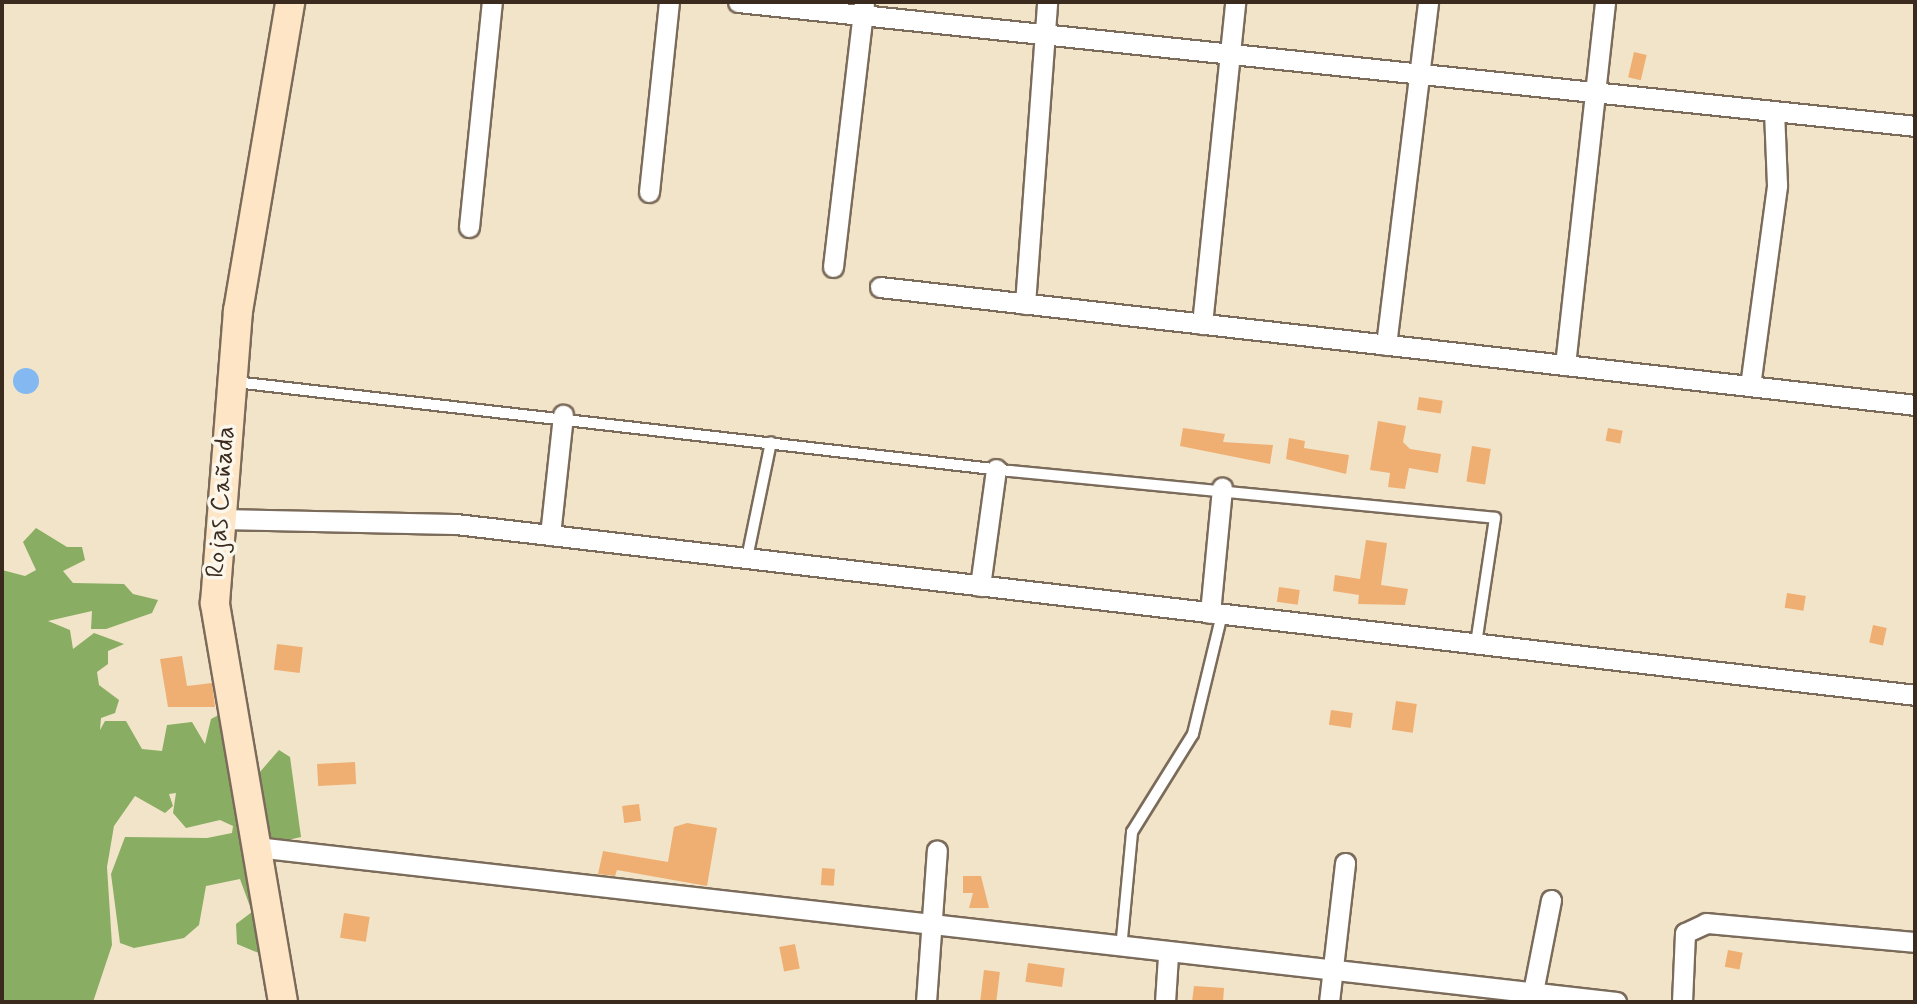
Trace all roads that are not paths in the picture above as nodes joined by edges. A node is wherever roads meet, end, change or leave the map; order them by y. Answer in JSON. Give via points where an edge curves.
{"nodes":[{"id":1,"x":290,"y":2,"type":"edge"},
{"id":2,"x":492,"y":2,"type":"edge"},
{"id":3,"x":669,"y":2,"type":"edge"},
{"id":4,"x":738,"y":2,"type":"edge"},
{"id":5,"x":1048,"y":2,"type":"edge"},
{"id":6,"x":1235,"y":2,"type":"edge"},
{"id":7,"x":1428,"y":2,"type":"edge"},
{"id":8,"x":1605,"y":2,"type":"edge"},
{"id":9,"x":863,"y":8,"type":"edge"},
{"id":10,"x":1043,"y":34,"type":"junction"},
{"id":11,"x":1230,"y":54,"type":"junction"},
{"id":12,"x":1420,"y":74,"type":"junction"},
{"id":13,"x":1597,"y":92,"type":"junction"},
{"id":14,"x":1774,"y":111,"type":"junction"},
{"id":15,"x":1915,"y":126,"type":"edge"},
{"id":16,"x":649,"y":192,"type":"dead end"},
{"id":17,"x":469,"y":227,"type":"dead end"},
{"id":18,"x":833,"y":267,"type":"dead end"},
{"id":19,"x":880,"y":287,"type":"dead end"},
{"id":20,"x":1025,"y":304,"type":"junction"},
{"id":21,"x":1202,"y":324,"type":"junction"},
{"id":22,"x":1386,"y":345,"type":"junction"},
{"id":23,"x":1565,"y":365,"type":"junction"},
{"id":24,"x":232,"y":381,"type":"junction"},
{"id":25,"x":1750,"y":386,"type":"junction"},
{"id":26,"x":1915,"y":405,"type":"edge"},
{"id":27,"x":563,"y":415,"type":"junction"},
{"id":28,"x":771,"y":443,"type":"junction"},
{"id":29,"x":996,"y":469,"type":"junction"},
{"id":30,"x":1222,"y":488,"type":"junction"},
{"id":31,"x":219,"y":519,"type":"junction"},
{"id":32,"x":550,"y":535,"type":"junction"},
{"id":33,"x":747,"y":558,"type":"junction"},
{"id":34,"x":980,"y":586,"type":"junction"},
{"id":35,"x":1216,"y":613,"type":"junction"},
{"id":36,"x":1476,"y":644,"type":"junction"},
{"id":37,"x":1915,"y":695,"type":"edge"},
{"id":38,"x":256,"y":847,"type":"junction"},
{"id":39,"x":937,"y":850,"type":"dead end"},
{"id":40,"x":1345,"y":863,"type":"dead end"},
{"id":41,"x":1551,"y":900,"type":"dead end"},
{"id":42,"x":931,"y":924,"type":"junction"},
{"id":43,"x":1915,"y":942,"type":"edge"},
{"id":44,"x":1121,"y":949,"type":"junction"},
{"id":45,"x":1168,"y":956,"type":"junction"},
{"id":46,"x":1333,"y":972,"type":"junction"},
{"id":47,"x":1532,"y":998,"type":"edge"},
{"id":48,"x":283,"y":1002,"type":"edge"},
{"id":49,"x":926,"y":1002,"type":"edge"},
{"id":50,"x":1165,"y":1002,"type":"edge"},
{"id":51,"x":1329,"y":1002,"type":"edge"},
{"id":52,"x":1616,"y":1002,"type":"edge"},
{"id":53,"x":1682,"y":1002,"type":"edge"}],
"edges":[{"from":1,"to":24,"type":"main road","name":"Rojas Cañada"},
{"from":2,"to":17,"type":"street"},
{"from":3,"to":16,"type":"street"},
{"from":4,"to":9,"type":"street"},
{"from":5,"to":10,"type":"street"},
{"from":6,"to":11,"type":"street"},
{"from":7,"to":12,"type":"street"},
{"from":8,"to":13,"type":"street"},
{"from":9,"to":10,"type":"street"},
{"from":9,"to":18,"type":"street"},
{"from":10,"to":11,"type":"street"},
{"from":10,"to":20,"type":"street"},
{"from":11,"to":12,"type":"street"},
{"from":11,"to":21,"type":"street"},
{"from":12,"to":13,"type":"street"},
{"from":12,"to":22,"type":"street"},
{"from":13,"to":14,"type":"street"},
{"from":13,"to":23,"type":"street"},
{"from":14,"to":15,"type":"street"},
{"from":14,"to":25,"type":"street","via":[[1776,185]]},
{"from":19,"to":20,"type":"street"},
{"from":20,"to":21,"type":"street"},
{"from":21,"to":22,"type":"street"},
{"from":22,"to":23,"type":"street"},
{"from":23,"to":25,"type":"street"},
{"from":24,"to":27,"type":"lane"},
{"from":24,"to":31,"type":"main road","name":"Rojas Cañada"},
{"from":25,"to":26,"type":"street"},
{"from":27,"to":28,"type":"lane"},
{"from":27,"to":32,"type":"street"},
{"from":28,"to":29,"type":"lane"},
{"from":28,"to":33,"type":"lane"},
{"from":29,"to":30,"type":"lane"},
{"from":29,"to":34,"type":"street"},
{"from":30,"to":35,"type":"street"},
{"from":30,"to":36,"type":"lane","via":[[1495,518]]},
{"from":31,"to":32,"type":"street","via":[[456,524]]},
{"from":31,"to":38,"type":"main road","name":"Rojas Cañada","via":[[217,617]]},
{"from":32,"to":33,"type":"street"},
{"from":33,"to":34,"type":"street"},
{"from":34,"to":35,"type":"street"},
{"from":35,"to":36,"type":"street"},
{"from":35,"to":44,"type":"lane","via":[[1193,734],[1132,832]]},
{"from":36,"to":37,"type":"street"},
{"from":38,"to":42,"type":"street"},
{"from":38,"to":48,"type":"main road","name":"Rojas Cañada"},
{"from":39,"to":42,"type":"street"},
{"from":40,"to":46,"type":"street"},
{"from":41,"to":47,"type":"street"},
{"from":42,"to":44,"type":"street"},
{"from":42,"to":49,"type":"street"},
{"from":43,"to":53,"type":"street","via":[[1706,923],[1685,933]]},
{"from":44,"to":45,"type":"street"},
{"from":45,"to":46,"type":"street"},
{"from":45,"to":50,"type":"street"},
{"from":46,"to":47,"type":"street"},
{"from":46,"to":51,"type":"street"},
{"from":47,"to":52,"type":"street"}]}
